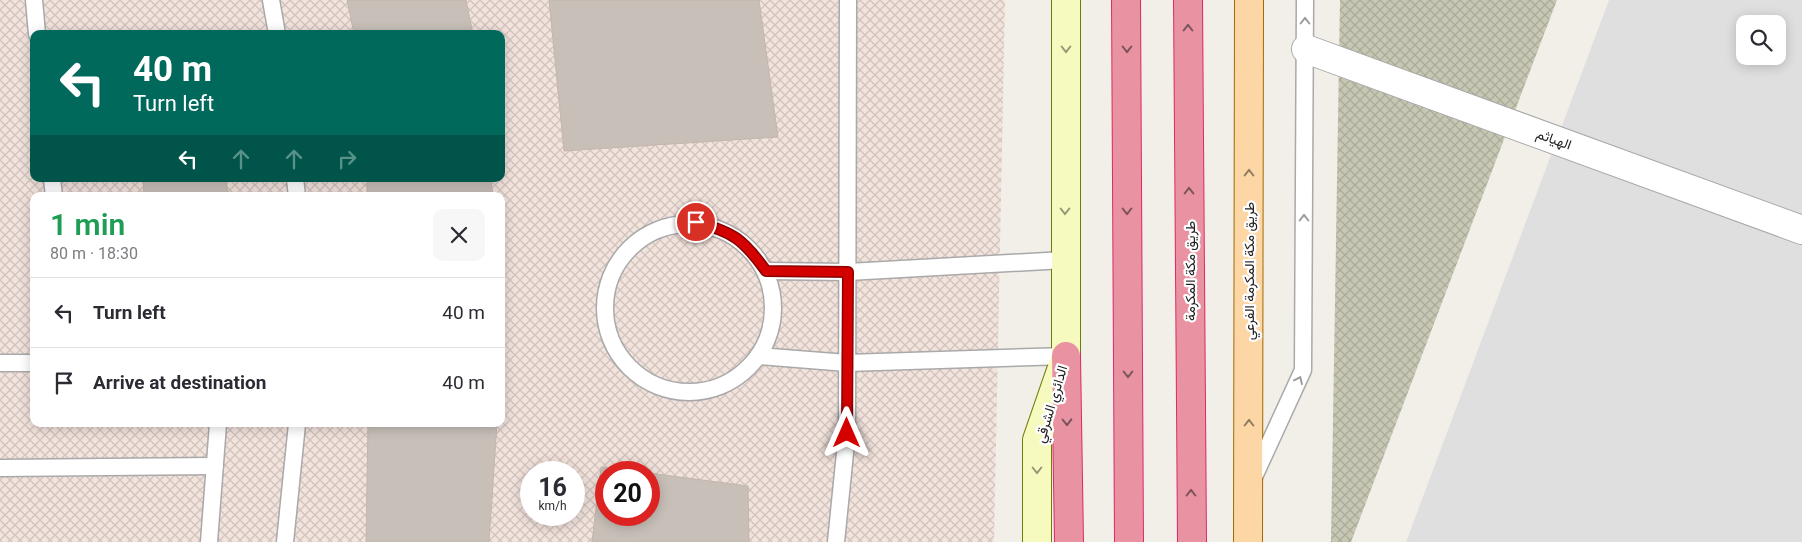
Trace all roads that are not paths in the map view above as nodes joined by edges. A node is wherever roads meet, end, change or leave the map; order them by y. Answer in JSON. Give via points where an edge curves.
{"nodes":[{"id":1,"x":34,"y":0,"type":"edge"},
{"id":2,"x":271,"y":0,"type":"edge"},
{"id":3,"x":848,"y":0,"type":"edge"},
{"id":4,"x":1066,"y":0,"type":"edge"},
{"id":5,"x":1126,"y":0,"type":"edge"},
{"id":6,"x":1188,"y":0,"type":"edge"},
{"id":7,"x":1250,"y":0,"type":"edge"},
{"id":8,"x":1305,"y":0,"type":"edge"},
{"id":9,"x":37,"y":30,"type":"edge"},
{"id":10,"x":276,"y":30,"type":"edge"},
{"id":11,"x":1306,"y":49,"type":"junction"},
{"id":12,"x":1802,"y":230,"type":"edge"},
{"id":13,"x":1064,"y":260,"type":"junction"},
{"id":14,"x":766,"y":271,"type":"junction"},
{"id":15,"x":848,"y":272,"type":"junction"},
{"id":16,"x":758,"y":356,"type":"junction"},
{"id":17,"x":1066,"y":356,"type":"junction"},
{"id":18,"x":0,"y":363,"type":"edge"},
{"id":19,"x":30,"y":363,"type":"edge"},
{"id":20,"x":847,"y":363,"type":"junction"},
{"id":21,"x":218,"y":427,"type":"edge"},
{"id":22,"x":297,"y":427,"type":"edge"},
{"id":23,"x":215,"y":466,"type":"junction"},
{"id":24,"x":0,"y":468,"type":"edge"},
{"id":25,"x":1249,"y":488,"type":"junction"},
{"id":26,"x":209,"y":542,"type":"edge"},
{"id":27,"x":285,"y":542,"type":"edge"},
{"id":28,"x":836,"y":542,"type":"edge"},
{"id":29,"x":1037,"y":542,"type":"edge"},
{"id":30,"x":1069,"y":542,"type":"edge"},
{"id":31,"x":1129,"y":542,"type":"edge"},
{"id":32,"x":1192,"y":542,"type":"edge"},
{"id":33,"x":1248,"y":542,"type":"edge"}],
"edges":[{"from":1,"to":9,"type":"lane"},
{"from":2,"to":10,"type":"lane"},
{"from":3,"to":15,"type":"lane"},
{"from":4,"to":13,"type":"main road","one_way":true},
{"from":5,"to":31,"type":"highway","one_way":true},
{"from":32,"to":6,"type":"highway","name":"طريق مكة المكرمة","one_way":true},
{"from":25,"to":7,"type":"main road","name":"طريق مكة المكرمة الفرعي","one_way":true},
{"from":11,"to":8,"type":"lane","one_way":true},
{"from":11,"to":12,"type":"street","name":"الهياثم"},
{"from":25,"to":11,"type":"lane","one_way":true,"via":[[1303,370]]},
{"from":13,"to":15,"type":"lane"},
{"from":13,"to":17,"type":"main road"},
{"from":14,"to":15,"type":"lane"},
{"from":14,"to":16,"type":"lane","via":[[772,292],[773,315],[768,336]]},
{"from":14,"to":16,"type":"lane","via":[[748,247],[724,230],[696,222],[666,225],[640,238],[619,259],[606,286],[604,315],[611,344],[628,368],[653,385],[681,392],[710,390],[737,377]]},
{"from":15,"to":20,"type":"lane"},
{"from":16,"to":20,"type":"lane"},
{"from":17,"to":20,"type":"lane"},
{"from":17,"to":29,"type":"main road","name":"الدائري الشرقي","one_way":true,"via":[[1037,440]]},
{"from":17,"to":30,"type":"highway","one_way":true},
{"from":18,"to":19,"type":"lane"},
{"from":20,"to":28,"type":"lane","via":[[847,433]]},
{"from":21,"to":23,"type":"lane"},
{"from":22,"to":27,"type":"lane"},
{"from":23,"to":24,"type":"lane"},
{"from":23,"to":26,"type":"lane"},
{"from":25,"to":33,"type":"main road","name":"طريق مكة المكرمة الفرعي"}]}
